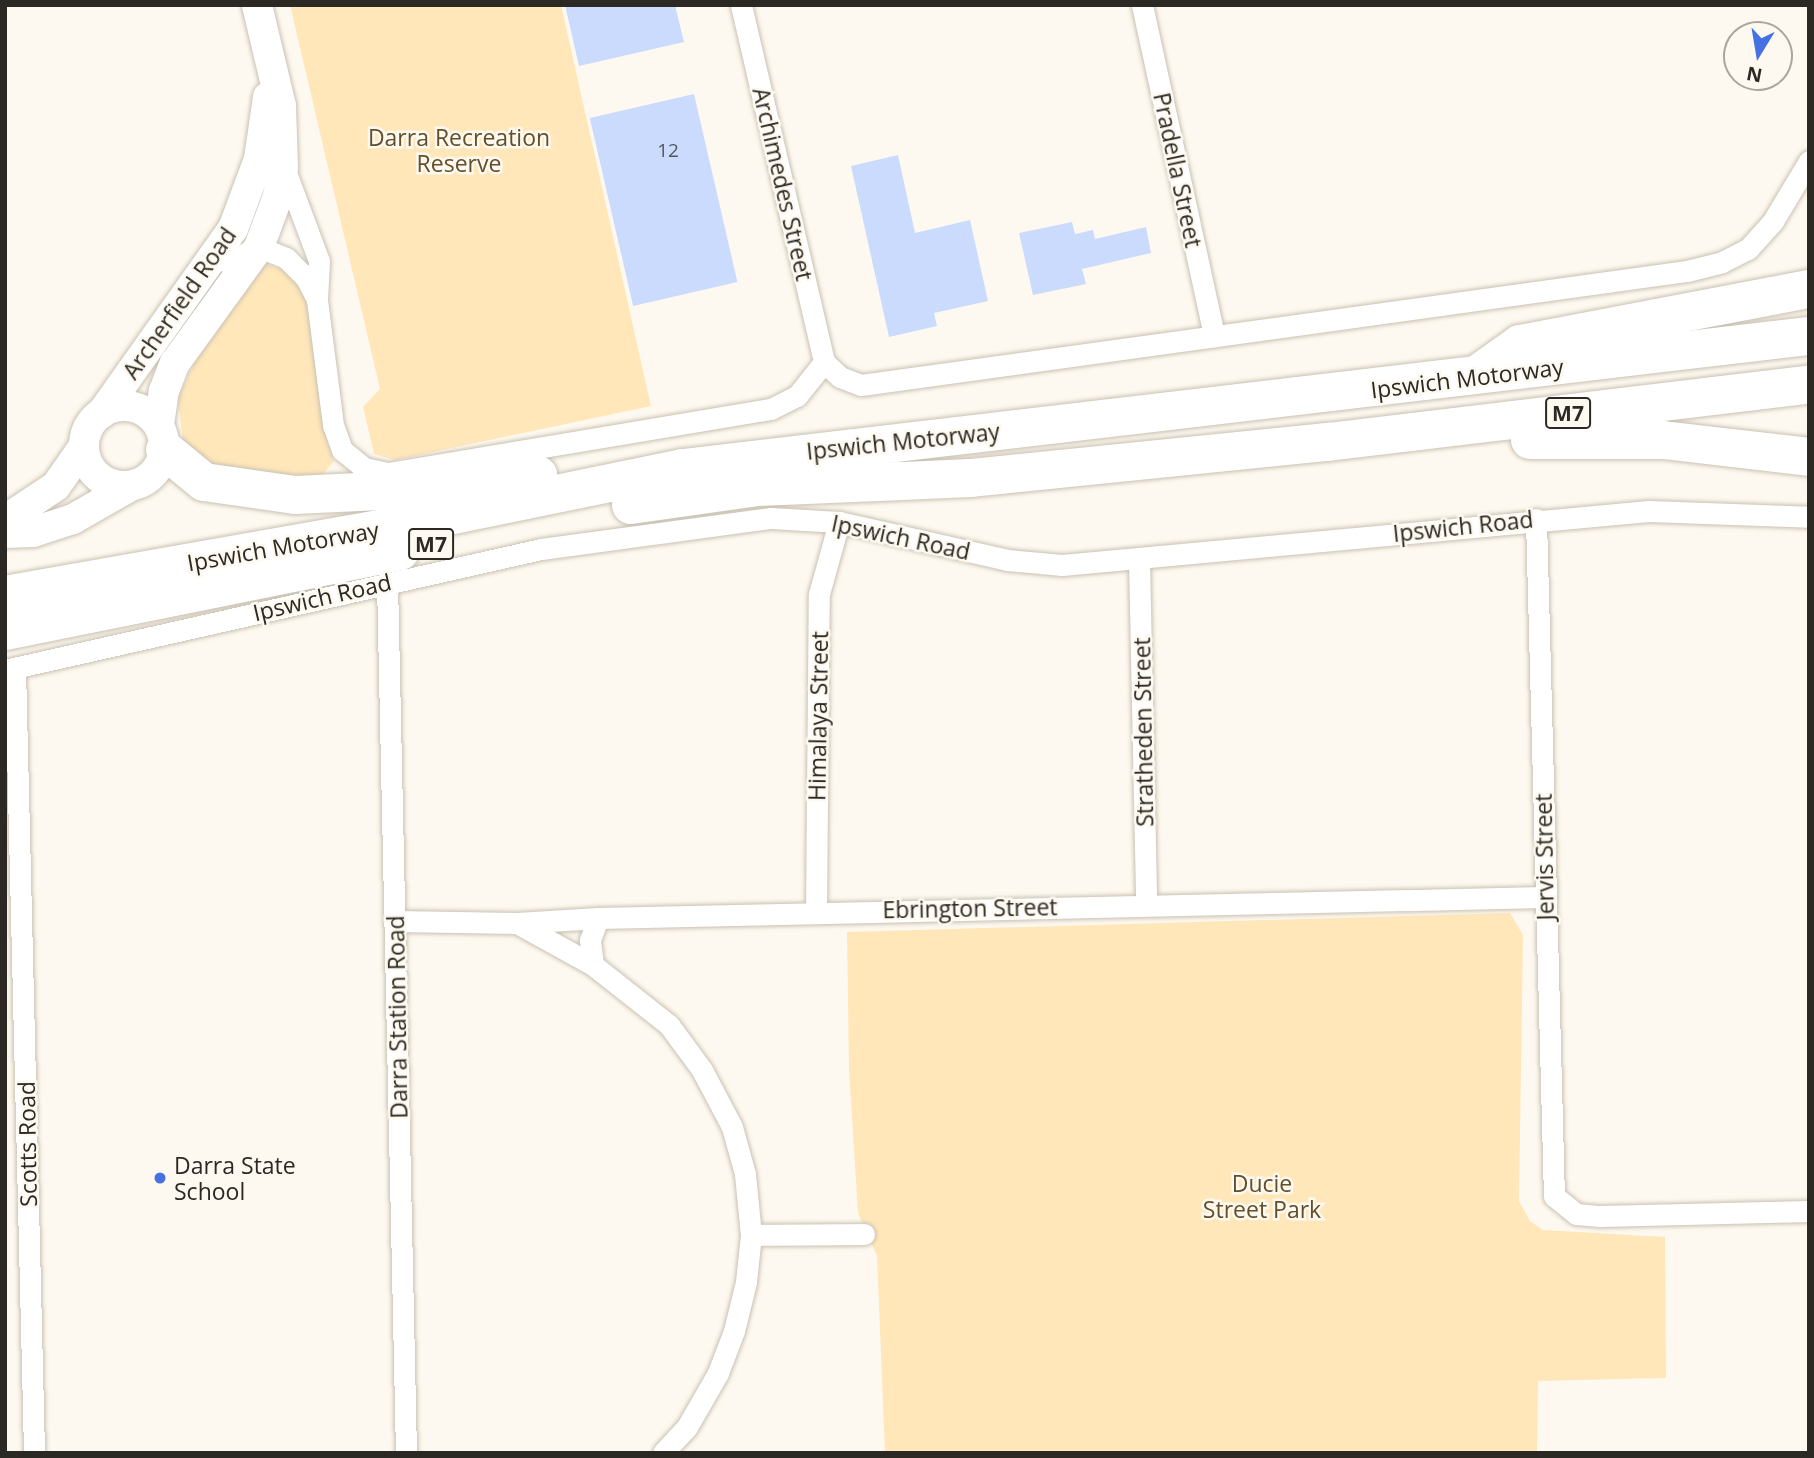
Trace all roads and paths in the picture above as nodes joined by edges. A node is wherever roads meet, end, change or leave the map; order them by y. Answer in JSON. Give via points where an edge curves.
{"nodes":[{"id":1,"x":257,"y":5,"type":"edge"},
{"id":2,"x":741,"y":5,"type":"edge"},
{"id":3,"x":1142,"y":5,"type":"edge"},
{"id":4,"x":271,"y":65,"type":"junction"},
{"id":5,"x":1809,"y":161,"type":"edge"},
{"id":6,"x":284,"y":167,"type":"junction"},
{"id":7,"x":259,"y":247,"type":"junction"},
{"id":8,"x":214,"y":261,"type":"junction"},
{"id":9,"x":1809,"y":289,"type":"edge"},
{"id":10,"x":317,"y":300,"type":"junction"},
{"id":11,"x":1214,"y":335,"type":"junction"},
{"id":12,"x":1809,"y":336,"type":"edge"},
{"id":13,"x":824,"y":362,"type":"junction"},
{"id":14,"x":1476,"y":376,"type":"junction"},
{"id":15,"x":1809,"y":385,"type":"edge"},
{"id":16,"x":102,"y":413,"type":"junction"},
{"id":17,"x":162,"y":437,"type":"junction"},
{"id":18,"x":1328,"y":442,"type":"junction"},
{"id":19,"x":84,"y":446,"type":"junction"},
{"id":20,"x":1809,"y":457,"type":"edge"},
{"id":21,"x":683,"y":468,"type":"junction"},
{"id":22,"x":129,"y":487,"type":"junction"},
{"id":23,"x":1809,"y":517,"type":"edge"},
{"id":24,"x":1536,"y":519,"type":"junction"},
{"id":25,"x":5,"y":520,"type":"edge"},
{"id":26,"x":839,"y":522,"type":"junction"},
{"id":27,"x":5,"y":533,"type":"edge"},
{"id":28,"x":1139,"y":560,"type":"junction"},
{"id":29,"x":387,"y":582,"type":"junction"},
{"id":30,"x":5,"y":595,"type":"edge"},
{"id":31,"x":5,"y":631,"type":"edge"},
{"id":32,"x":10,"y":669,"type":"edge"},
{"id":33,"x":1544,"y":897,"type":"junction"},
{"id":34,"x":1146,"y":904,"type":"junction"},
{"id":35,"x":816,"y":912,"type":"junction"},
{"id":36,"x":598,"y":918,"type":"junction"},
{"id":37,"x":395,"y":921,"type":"junction"},
{"id":38,"x":517,"y":923,"type":"junction"},
{"id":39,"x":593,"y":965,"type":"junction"},
{"id":40,"x":1809,"y":1210,"type":"edge"},
{"id":41,"x":864,"y":1234,"type":"dead end"},
{"id":42,"x":751,"y":1235,"type":"junction"},
{"id":43,"x":34,"y":1453,"type":"edge"},
{"id":44,"x":406,"y":1453,"type":"edge"},
{"id":45,"x":663,"y":1453,"type":"edge"}],
"edges":[{"from":1,"to":4,"type":"main road","name":"Archerfield Road"},
{"from":2,"to":13,"type":"street","name":"Archimedes Street"},
{"from":3,"to":11,"type":"street","name":"Pradella Street"},
{"from":4,"to":6,"type":"main road","name":"Archerfield Road","via":[[281,106]]},
{"from":4,"to":8,"type":"main road","name":"Archerfield Road","via":[[260,159],[249,194]]},
{"from":5,"to":11,"type":"street","via":[[1773,222],[1748,249],[1722,262],[1687,271],[1308,326]]},
{"from":6,"to":7,"type":"main road","name":"Archerfield Road"},
{"from":6,"to":10,"type":"street","via":[[319,261]]},
{"from":7,"to":8,"type":"street","via":[[233,259]]},
{"from":7,"to":10,"type":"street","via":[[286,258],[306,278]]},
{"from":7,"to":17,"type":"main road","name":"Archerfield Road","via":[[175,363],[164,391]]},
{"from":8,"to":16,"type":"main road","name":"Archerfield Road"},
{"from":9,"to":14,"type":"highway","via":[[1520,344]]},
{"from":10,"to":13,"type":"street","via":[[333,425],[342,450],[364,468],[388,473],[771,409],[797,396]]},
{"from":11,"to":13,"type":"street","via":[[861,385],[840,377]]},
{"from":12,"to":14,"type":"highway","name":"Ipswich Motorway","number":"M7"},
{"from":14,"to":21,"type":"highway","name":"Ipswich Motorway","number":"M7"},
{"from":15,"to":18,"type":"highway","name":"Ipswich Motorway","number":"M7"},
{"from":16,"to":17,"type":"main road","via":[[113,408],[139,409]]},
{"from":16,"to":19,"type":"main road","via":[[86,433]]},
{"from":17,"to":21,"type":"highway","via":[[204,482],[295,495],[402,490],[636,465]]},
{"from":17,"to":22,"type":"main road","via":[[154,475]]},
{"from":18,"to":20,"type":"highway","via":[[1355,454],[1628,438]]},
{"from":18,"to":31,"type":"highway","name":"Ipswich Motorway","number":"M7","via":[[971,478],[758,487],[671,498]]},
{"from":19,"to":22,"type":"main road","via":[[93,471],[116,486]]},
{"from":19,"to":25,"type":"main road","via":[[56,486]]},
{"from":21,"to":30,"type":"highway","name":"Ipswich Motorway","number":"M7","via":[[415,523]]},
{"from":22,"to":27,"type":"main road","via":[[73,519],[33,532]]},
{"from":23,"to":24,"type":"street","name":"Ipswich Road","via":[[1675,511]]},
{"from":24,"to":28,"type":"street","name":"Ipswich Road"},
{"from":24,"to":33,"type":"street","name":"Jervis Street"},
{"from":26,"to":28,"type":"street","name":"Ipswich Road","via":[[1007,560],[1062,565]]},
{"from":26,"to":29,"type":"street","name":"Ipswich Road","via":[[771,518],[613,537]]},
{"from":26,"to":35,"type":"street","name":"Himalaya Street","via":[[819,594]]},
{"from":28,"to":34,"type":"street","name":"Stratheden Street"},
{"from":29,"to":32,"type":"street","name":"Ipswich Road"},
{"from":29,"to":37,"type":"street","name":"Darra Station Road"},
{"from":32,"to":43,"type":"street","name":"Scotts Road"},
{"from":33,"to":34,"type":"street","name":"Ebrington Street"},
{"from":33,"to":40,"type":"street","name":"Jervis Street","via":[[1554,1196],[1576,1214],[1600,1216]]},
{"from":34,"to":35,"type":"street","name":"Ebrington Street"},
{"from":35,"to":36,"type":"street","name":"Ebrington Street"},
{"from":36,"to":38,"type":"street","name":"Ebrington Street"},
{"from":36,"to":39,"type":"street","via":[[590,940]]},
{"from":37,"to":38,"type":"street","name":"Ebrington Street"},
{"from":37,"to":44,"type":"street","name":"Darra Station Road"},
{"from":38,"to":39,"type":"street"},
{"from":39,"to":42,"type":"street","via":[[669,1025],[702,1070],[732,1127],[745,1174]]},
{"from":41,"to":42,"type":"street"},
{"from":42,"to":45,"type":"street","via":[[746,1282],[718,1373],[687,1427]]}]}
